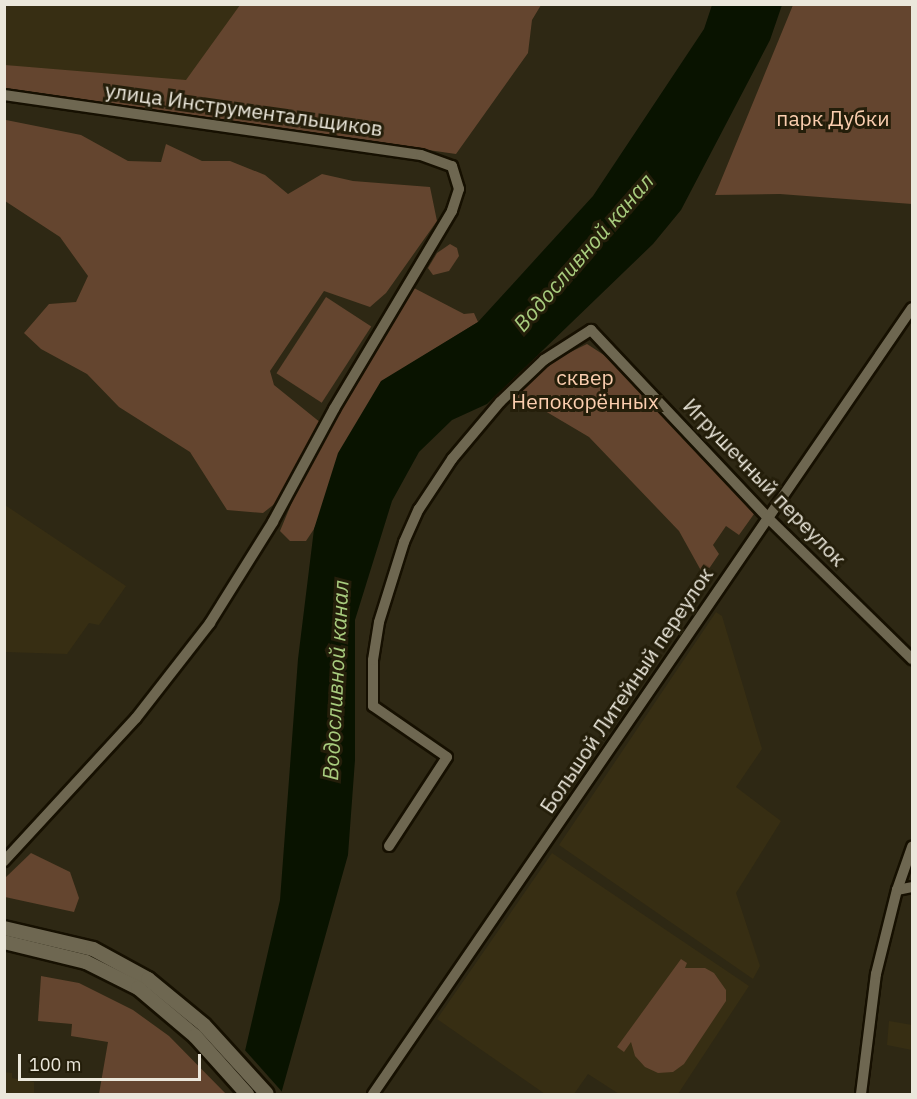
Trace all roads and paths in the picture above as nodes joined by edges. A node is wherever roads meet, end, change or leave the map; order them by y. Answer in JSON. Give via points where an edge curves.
{"nodes":[{"id":1,"x":4,"y":95,"type":"edge"},
{"id":2,"x":912,"y":308,"type":"edge"},
{"id":3,"x":768,"y":518,"type":"junction"},
{"id":4,"x":912,"y":659,"type":"edge"},
{"id":5,"x":389,"y":846,"type":"dead end"},
{"id":6,"x":912,"y":847,"type":"edge"},
{"id":7,"x":4,"y":861,"type":"edge"},
{"id":8,"x":912,"y":887,"type":"edge"},
{"id":9,"x":897,"y":890,"type":"junction"},
{"id":10,"x":4,"y":928,"type":"edge"},
{"id":11,"x":4,"y":942,"type":"edge"},
{"id":12,"x":247,"y":1095,"type":"edge"},
{"id":13,"x":267,"y":1095,"type":"edge"},
{"id":14,"x":373,"y":1095,"type":"edge"},
{"id":15,"x":861,"y":1095,"type":"edge"}],
"edges":[{"from":1,"to":7,"type":"street","name":"улица Инструментальщиков","via":[[421,155],[452,166],[459,189],[452,212],[334,409],[273,522],[210,623],[136,718]]},
{"from":2,"to":3,"type":"street","name":"Большой Литейный переулок"},
{"from":3,"to":4,"type":"street","name":"Игрушечный переулок"},
{"from":3,"to":5,"type":"street","name":"Игрушечный переулок","via":[[591,330],[544,360],[452,459],[419,510],[404,542],[379,622],[373,660],[373,706],[447,757]]},
{"from":3,"to":14,"type":"street","name":"Большой Литейный переулок"},
{"from":6,"to":9,"type":"street"},
{"from":8,"to":9,"type":"street"},
{"from":9,"to":15,"type":"street","via":[[876,974]]},
{"from":10,"to":13,"type":"main road","via":[[65,940],[124,964],[177,1000]]},
{"from":11,"to":12,"type":"main road","via":[[87,962],[138,988],[195,1036]]}]}
